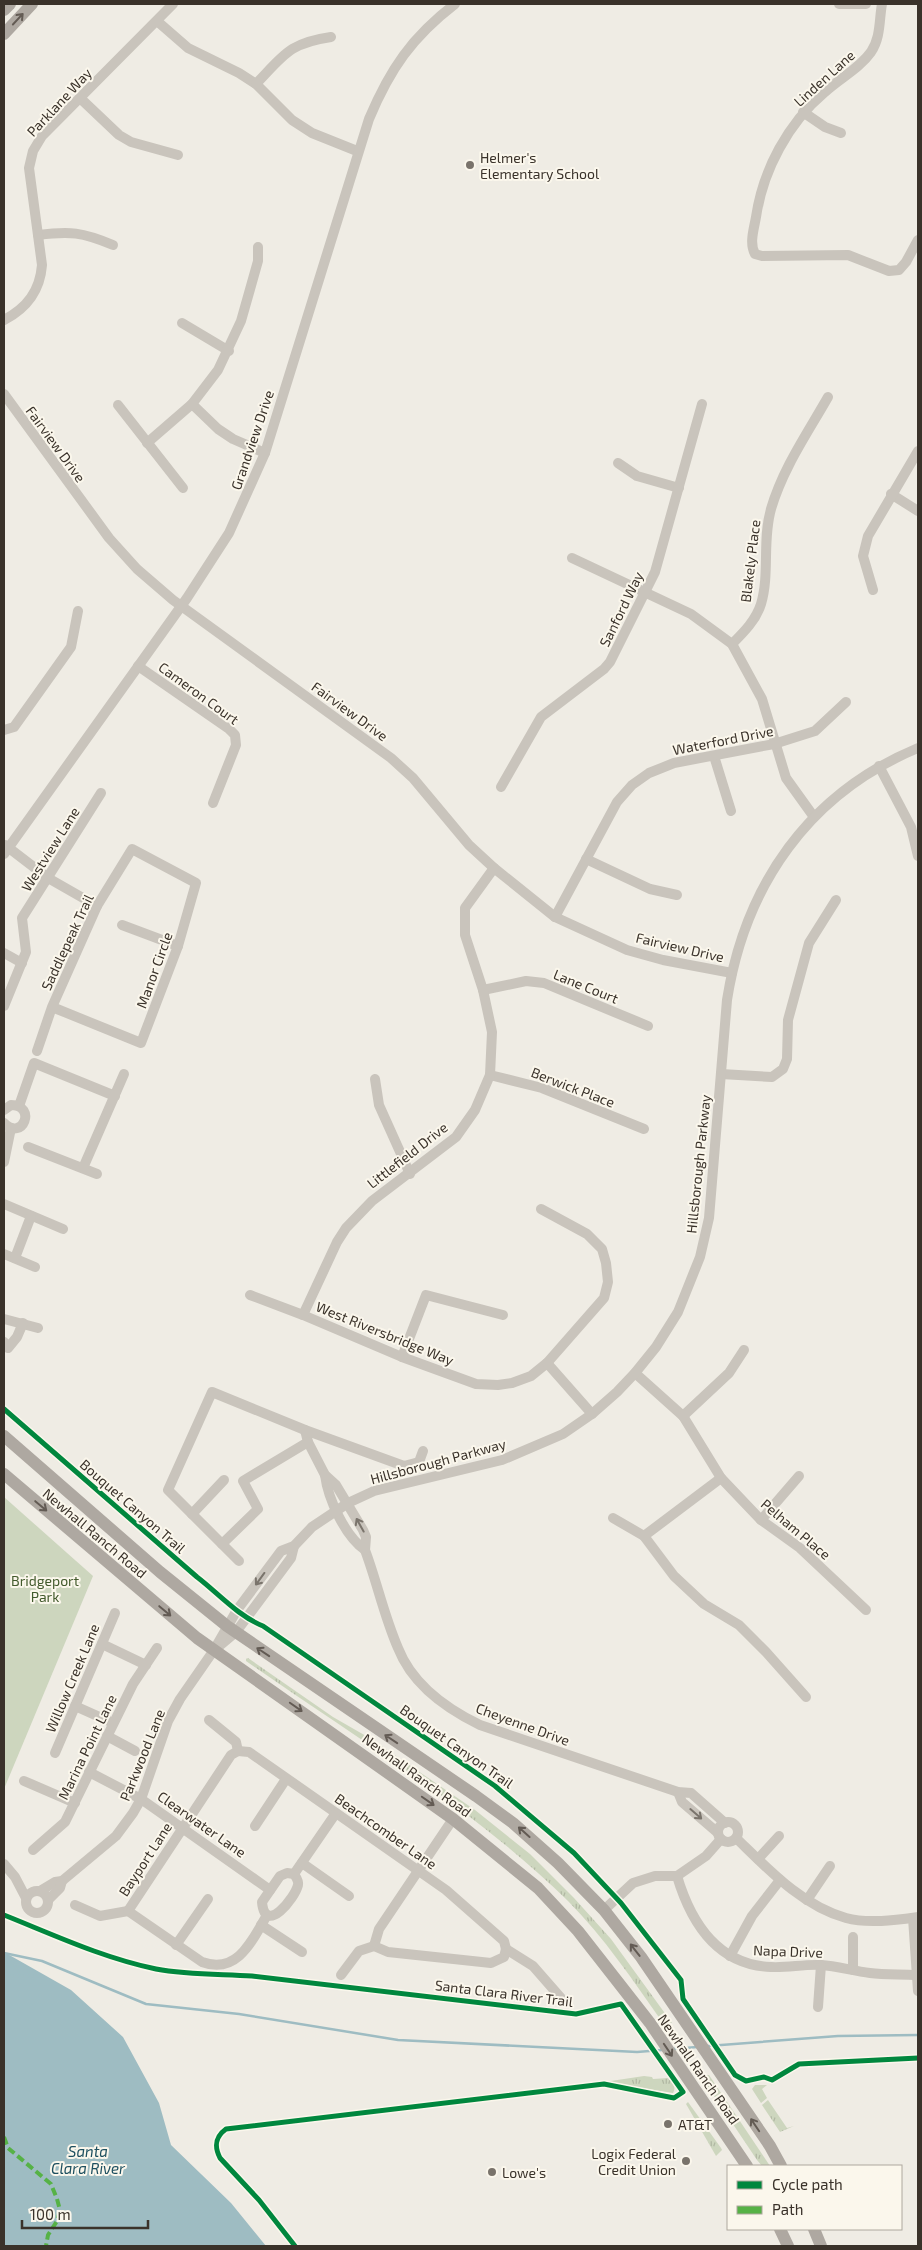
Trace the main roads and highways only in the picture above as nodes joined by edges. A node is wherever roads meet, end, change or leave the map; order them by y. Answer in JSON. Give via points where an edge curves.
{"nodes":[{"id":1,"x":10,"y":4,"type":"edge"},
{"id":2,"x":32,"y":4,"type":"edge"},
{"id":3,"x":4,"y":10,"type":"edge"},
{"id":4,"x":4,"y":34,"type":"edge"},
{"id":5,"x":4,"y":1436,"type":"edge"},
{"id":6,"x":4,"y":1474,"type":"edge"},
{"id":7,"x":746,"y":2165,"type":"edge"},
{"id":8,"x":780,"y":2165,"type":"edge"},
{"id":9,"x":780,"y":2230,"type":"edge"},
{"id":10,"x":814,"y":2230,"type":"edge"},
{"id":11,"x":788,"y":2246,"type":"edge"},
{"id":12,"x":821,"y":2246,"type":"edge"}],
"edges":[{"from":1,"to":3,"type":"main road"},
{"from":4,"to":2,"type":"main road","one_way":true},
{"from":8,"to":5,"type":"main road","name":"Newhall Ranch Road","one_way":true,"via":[[641,1957],[604,1910],[558,1863],[513,1823],[232,1629],[160,1572]]},
{"from":6,"to":7,"type":"main road","name":"Newhall Ranch Road","one_way":true,"via":[[182,1626],[453,1819],[538,1888],[578,1931],[650,2023]]},
{"from":9,"to":11,"type":"main road"},
{"from":10,"to":12,"type":"main road"}]}
